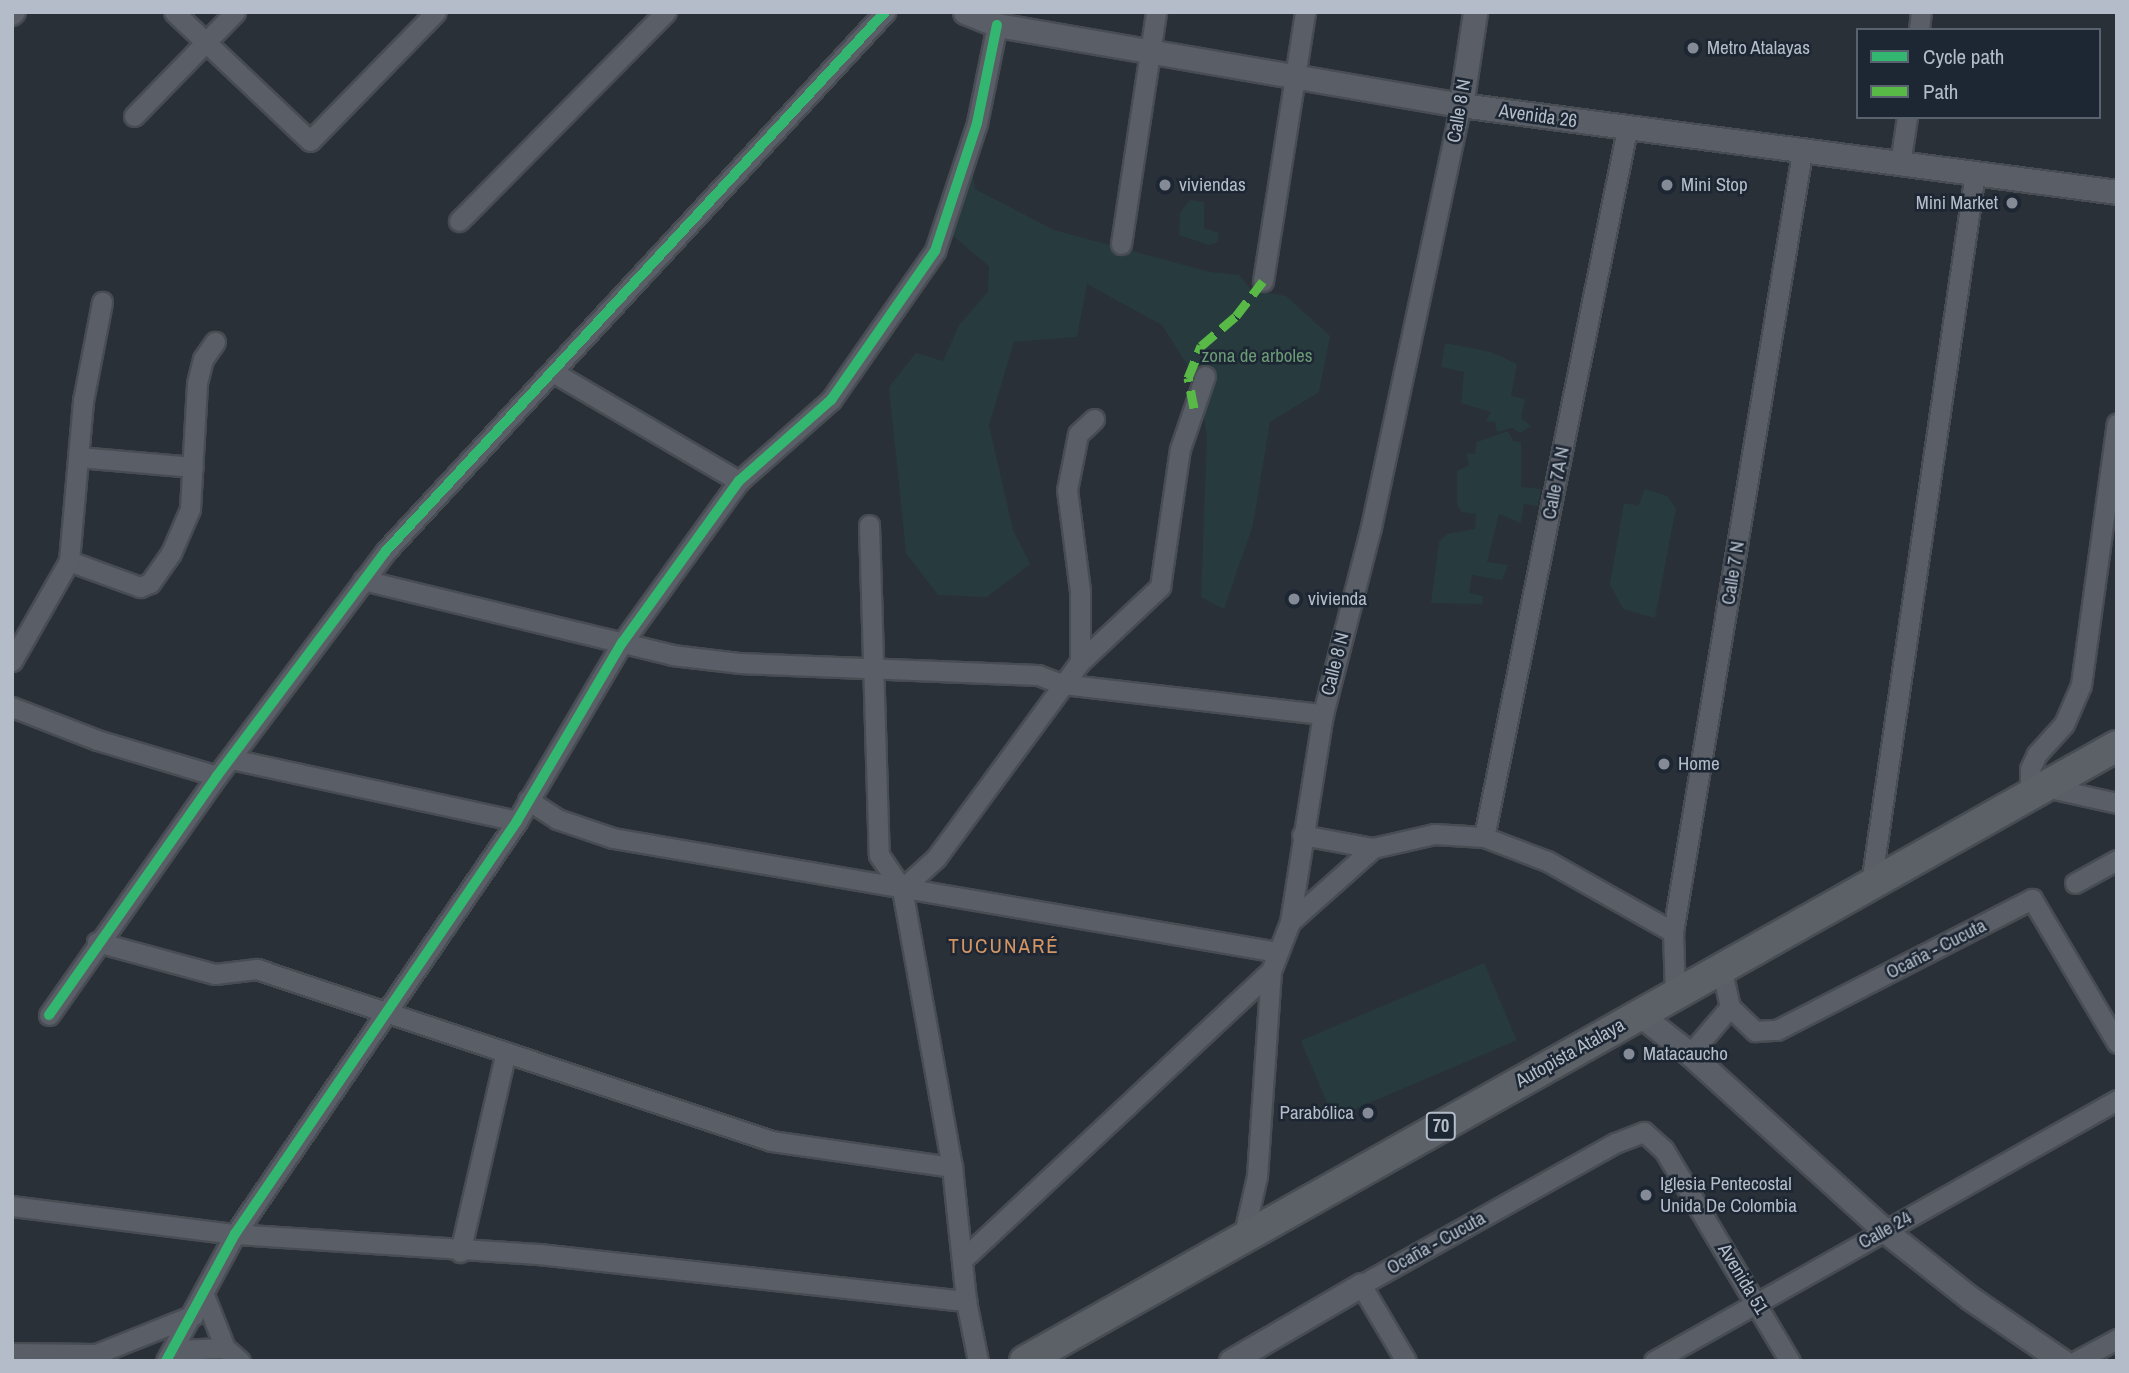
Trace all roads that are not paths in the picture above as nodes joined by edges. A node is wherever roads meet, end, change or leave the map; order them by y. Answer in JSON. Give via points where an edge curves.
{"nodes":[{"id":1,"x":174,"y":12,"type":"edge"},
{"id":2,"x":234,"y":12,"type":"edge"},
{"id":3,"x":436,"y":12,"type":"edge"},
{"id":4,"x":666,"y":12,"type":"edge"},
{"id":5,"x":885,"y":12,"type":"edge"},
{"id":6,"x":965,"y":12,"type":"edge"},
{"id":7,"x":1156,"y":12,"type":"edge"},
{"id":8,"x":1305,"y":12,"type":"edge"},
{"id":9,"x":1475,"y":12,"type":"edge"},
{"id":10,"x":997,"y":25,"type":"junction"},
{"id":11,"x":207,"y":42,"type":"junction"},
{"id":12,"x":1150,"y":48,"type":"junction"},
{"id":13,"x":1296,"y":73,"type":"junction"},
{"id":14,"x":1461,"y":105,"type":"junction"},
{"id":15,"x":134,"y":116,"type":"dead end"},
{"id":16,"x":1907,"y":119,"type":"edge"},
{"id":17,"x":1627,"y":129,"type":"junction"},
{"id":18,"x":1802,"y":153,"type":"junction"},
{"id":19,"x":1900,"y":164,"type":"junction"},
{"id":20,"x":1975,"y":173,"type":"junction"},
{"id":21,"x":2117,"y":192,"type":"edge"},
{"id":22,"x":458,"y":221,"type":"dead end"},
{"id":23,"x":1121,"y":244,"type":"dead end"},
{"id":24,"x":1263,"y":281,"type":"dead end"},
{"id":25,"x":102,"y":302,"type":"dead end"},
{"id":26,"x":215,"y":342,"type":"dead end"},
{"id":27,"x":553,"y":372,"type":"junction"},
{"id":28,"x":1205,"y":376,"type":"dead end"},
{"id":29,"x":1094,"y":419,"type":"dead end"},
{"id":30,"x":2117,"y":422,"type":"edge"},
{"id":31,"x":79,"y":457,"type":"junction"},
{"id":32,"x":193,"y":467,"type":"junction"},
{"id":33,"x":739,"y":481,"type":"junction"},
{"id":34,"x":869,"y":525,"type":"dead end"},
{"id":35,"x":69,"y":561,"type":"junction"},
{"id":36,"x":363,"y":580,"type":"junction"},
{"id":37,"x":622,"y":643,"type":"junction"},
{"id":38,"x":12,"y":661,"type":"edge"},
{"id":39,"x":1080,"y":662,"type":"junction"},
{"id":40,"x":877,"y":667,"type":"junction"},
{"id":41,"x":1062,"y":684,"type":"junction"},
{"id":42,"x":12,"y":707,"type":"edge"},
{"id":43,"x":1323,"y":714,"type":"junction"},
{"id":44,"x":2117,"y":746,"type":"edge"},
{"id":45,"x":231,"y":759,"type":"junction"},
{"id":46,"x":217,"y":776,"type":"junction"},
{"id":47,"x":2037,"y":792,"type":"junction"},
{"id":48,"x":528,"y":800,"type":"junction"},
{"id":49,"x":2117,"y":803,"type":"edge"},
{"id":50,"x":517,"y":821,"type":"junction"},
{"id":51,"x":1302,"y":835,"type":"junction"},
{"id":52,"x":1484,"y":837,"type":"junction"},
{"id":53,"x":1373,"y":848,"type":"junction"},
{"id":54,"x":2117,"y":860,"type":"edge"},
{"id":55,"x":2076,"y":883,"type":"dead end"},
{"id":56,"x":1871,"y":884,"type":"junction"},
{"id":57,"x":902,"y":889,"type":"junction"},
{"id":58,"x":1290,"y":922,"type":"junction"},
{"id":59,"x":1674,"y":932,"type":"junction"},
{"id":60,"x":97,"y":942,"type":"junction"},
{"id":61,"x":1275,"y":962,"type":"junction"},
{"id":62,"x":1721,"y":967,"type":"junction"},
{"id":63,"x":1675,"y":993,"type":"junction"},
{"id":64,"x":1730,"y":1007,"type":"junction"},
{"id":65,"x":387,"y":1011,"type":"junction"},
{"id":66,"x":1639,"y":1014,"type":"junction"},
{"id":67,"x":49,"y":1015,"type":"dead end"},
{"id":68,"x":2117,"y":1043,"type":"edge"},
{"id":69,"x":1690,"y":1054,"type":"junction"},
{"id":70,"x":505,"y":1055,"type":"junction"},
{"id":71,"x":2117,"y":1100,"type":"edge"},
{"id":72,"x":1644,"y":1132,"type":"joint"},
{"id":73,"x":952,"y":1167,"type":"junction"},
{"id":74,"x":12,"y":1206,"type":"edge"},
{"id":75,"x":1884,"y":1230,"type":"junction"},
{"id":76,"x":235,"y":1234,"type":"junction"},
{"id":77,"x":1243,"y":1238,"type":"junction"},
{"id":78,"x":460,"y":1252,"type":"junction"},
{"id":79,"x":962,"y":1260,"type":"junction"},
{"id":80,"x":1361,"y":1285,"type":"junction"},
{"id":81,"x":204,"y":1295,"type":"junction"},
{"id":82,"x":966,"y":1301,"type":"junction"},
{"id":83,"x":1757,"y":1302,"type":"junction"},
{"id":84,"x":194,"y":1315,"type":"junction"},
{"id":85,"x":2117,"y":1339,"type":"edge"},
{"id":86,"x":12,"y":1353,"type":"edge"},
{"id":87,"x":233,"y":1354,"type":"edge"},
{"id":88,"x":170,"y":1355,"type":"edge"},
{"id":89,"x":978,"y":1361,"type":"edge"},
{"id":90,"x":1025,"y":1361,"type":"edge"},
{"id":91,"x":1231,"y":1361,"type":"edge"},
{"id":92,"x":1406,"y":1361,"type":"edge"},
{"id":93,"x":1654,"y":1361,"type":"edge"},
{"id":94,"x":1790,"y":1361,"type":"edge"},
{"id":95,"x":2062,"y":1361,"type":"edge"},
{"id":96,"x":2076,"y":1361,"type":"edge"}],
"edges":[{"from":1,"to":11,"type":"street"},
{"from":2,"to":11,"type":"street"},
{"from":3,"to":11,"type":"street","via":[[310,141]]},
{"from":4,"to":22,"type":"street"},
{"from":5,"to":27,"type":"street"},
{"from":6,"to":10,"type":"street","name":"Avenida 26"},
{"from":7,"to":12,"type":"street"},
{"from":8,"to":13,"type":"street"},
{"from":9,"to":14,"type":"street","name":"Calle 8 N"},
{"from":10,"to":12,"type":"street","name":"Avenida 26"},
{"from":10,"to":33,"type":"street","via":[[977,123],[935,251],[831,400]]},
{"from":11,"to":15,"type":"street"},
{"from":12,"to":13,"type":"street","name":"Avenida 26"},
{"from":12,"to":23,"type":"street"},
{"from":13,"to":14,"type":"street","name":"Avenida 26"},
{"from":13,"to":24,"type":"street"},
{"from":14,"to":17,"type":"street","name":"Avenida 26"},
{"from":14,"to":43,"type":"street","name":"Calle 8 N","via":[[1371,527]]},
{"from":16,"to":19,"type":"street"},
{"from":17,"to":18,"type":"street","name":"Avenida 26"},
{"from":17,"to":52,"type":"street","name":"Calle 7A N"},
{"from":18,"to":19,"type":"street","name":"Avenida 26"},
{"from":18,"to":59,"type":"street","name":"Calle 7 N"},
{"from":19,"to":20,"type":"street","name":"Avenida 26"},
{"from":20,"to":21,"type":"street","name":"Avenida 26"},
{"from":20,"to":56,"type":"street"},
{"from":25,"to":31,"type":"street","via":[[83,401]]},
{"from":26,"to":32,"type":"street","via":[[203,359],[197,383]]},
{"from":27,"to":33,"type":"street"},
{"from":27,"to":36,"type":"street"},
{"from":28,"to":39,"type":"street","via":[[1180,449],[1160,587]]},
{"from":29,"to":39,"type":"street","via":[[1078,434],[1067,490],[1080,591]]},
{"from":30,"to":47,"type":"street","via":[[2081,685],[2064,724],[2036,754],[2030,769]]},
{"from":31,"to":32,"type":"street"},
{"from":31,"to":35,"type":"street"},
{"from":32,"to":35,"type":"street","via":[[190,509],[171,553],[150,583],[140,587]]},
{"from":33,"to":37,"type":"street"},
{"from":34,"to":40,"type":"street"},
{"from":35,"to":38,"type":"street"},
{"from":36,"to":37,"type":"street"},
{"from":36,"to":45,"type":"street"},
{"from":37,"to":40,"type":"street","via":[[739,663]]},
{"from":37,"to":48,"type":"street"},
{"from":39,"to":41,"type":"street"},
{"from":40,"to":41,"type":"street","via":[[1038,675]]},
{"from":40,"to":57,"type":"street","via":[[879,855]]},
{"from":41,"to":43,"type":"street"},
{"from":41,"to":57,"type":"street","via":[[936,858]]},
{"from":42,"to":46,"type":"street","via":[[97,740]]},
{"from":43,"to":51,"type":"street","name":"Calle 8 N"},
{"from":44,"to":47,"type":"main road","name":"Autopista Atalaya","number":"70"},
{"from":45,"to":46,"type":"street"},
{"from":45,"to":50,"type":"street"},
{"from":46,"to":60,"type":"street"},
{"from":47,"to":49,"type":"street"},
{"from":47,"to":56,"type":"main road","name":"Autopista Atalaya","number":"70"},
{"from":48,"to":50,"type":"street"},
{"from":48,"to":57,"type":"street","via":[[557,819],[613,838]]},
{"from":50,"to":65,"type":"street"},
{"from":51,"to":53,"type":"street"},
{"from":51,"to":58,"type":"street","name":"Calle 8 N"},
{"from":52,"to":53,"type":"street","via":[[1434,834]]},
{"from":52,"to":59,"type":"street","via":[[1547,861]]},
{"from":53,"to":58,"type":"street"},
{"from":54,"to":55,"type":"street"},
{"from":56,"to":62,"type":"main road","name":"Autopista Atalaya","number":"70"},
{"from":57,"to":61,"type":"street"},
{"from":57,"to":73,"type":"street"},
{"from":58,"to":61,"type":"street","name":"Calle 8 N"},
{"from":59,"to":63,"type":"street","name":"Calle 7 N"},
{"from":60,"to":65,"type":"street","via":[[215,974],[257,970]]},
{"from":60,"to":67,"type":"street"},
{"from":61,"to":77,"type":"street","name":"Calle 8 N","via":[[1257,1176]]},
{"from":61,"to":79,"type":"street"},
{"from":62,"to":63,"type":"main road","name":"Autopista Atalaya","number":"70"},
{"from":62,"to":64,"type":"street"},
{"from":63,"to":66,"type":"main road","name":"Autopista Atalaya","number":"70"},
{"from":64,"to":68,"type":"street","name":"Ocaña - Cucuta","via":[[1755,1031],[1777,1030],[2032,899]]},
{"from":64,"to":69,"type":"street"},
{"from":65,"to":70,"type":"street"},
{"from":65,"to":76,"type":"street"},
{"from":66,"to":69,"type":"street"},
{"from":66,"to":77,"type":"main road","name":"Autopista Atalaya","number":"70"},
{"from":69,"to":75,"type":"street"},
{"from":70,"to":73,"type":"street","via":[[771,1141]]},
{"from":70,"to":78,"type":"street"},
{"from":71,"to":75,"type":"street","name":"Calle 24"},
{"from":72,"to":80,"type":"street","name":"Ocaña - Cucuta","via":[[1615,1143]]},
{"from":72,"to":83,"type":"street","name":"Avenida 51","via":[[1664,1150]]},
{"from":73,"to":79,"type":"street"},
{"from":74,"to":76,"type":"street"},
{"from":75,"to":83,"type":"street","name":"Calle 24"},
{"from":75,"to":95,"type":"street","via":[[1970,1298]]},
{"from":76,"to":78,"type":"street"},
{"from":76,"to":81,"type":"street"},
{"from":77,"to":90,"type":"main road","name":"Autopista Atalaya","number":"70"},
{"from":78,"to":82,"type":"street","via":[[626,1262]]},
{"from":79,"to":82,"type":"street"},
{"from":80,"to":91,"type":"street","name":"Ocaña - Cucuta"},
{"from":80,"to":92,"type":"street"},
{"from":81,"to":84,"type":"street"},
{"from":81,"to":87,"type":"street"},
{"from":82,"to":89,"type":"street"},
{"from":83,"to":93,"type":"street","name":"Calle 24"},
{"from":83,"to":94,"type":"street","name":"Avenida 51"},
{"from":84,"to":86,"type":"street","via":[[96,1353]]},
{"from":84,"to":88,"type":"street"},
{"from":85,"to":96,"type":"street"},
{"from":87,"to":88,"type":"street"}]}
